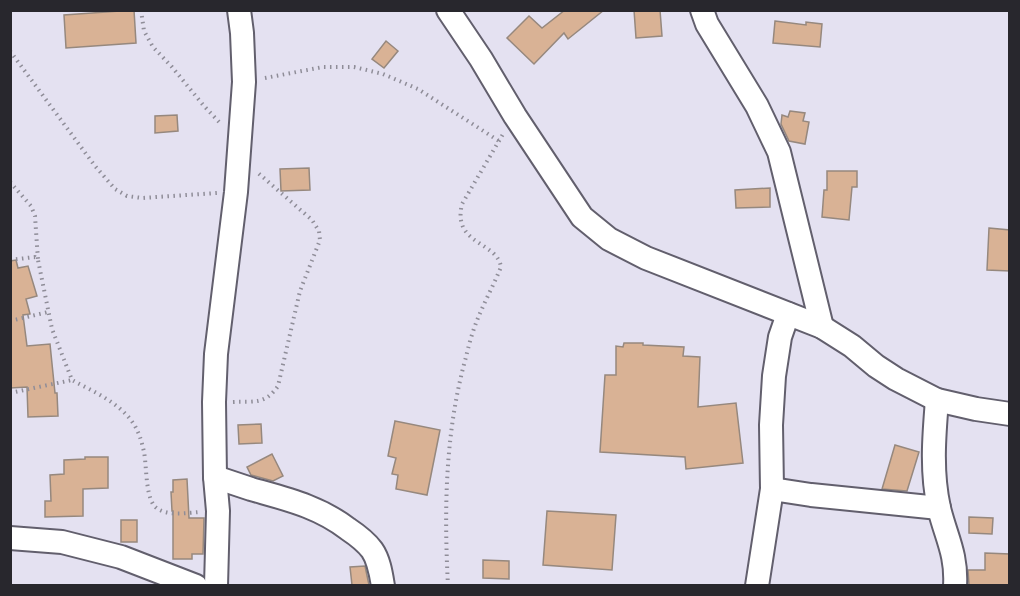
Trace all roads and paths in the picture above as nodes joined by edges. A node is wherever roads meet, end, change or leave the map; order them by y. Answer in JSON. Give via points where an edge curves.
{"nodes":[{"id":1,"x":141,"y":10,"type":"edge"},
{"id":2,"x":238,"y":10,"type":"edge"},
{"id":3,"x":448,"y":10,"type":"edge"},
{"id":4,"x":702,"y":10,"type":"edge"},
{"id":5,"x":10,"y":51,"type":"edge"},
{"id":6,"x":244,"y":82,"type":"junction"},
{"id":7,"x":515,"y":116,"type":"junction"},
{"id":8,"x":499,"y":141,"type":"junction"},
{"id":9,"x":239,"y":151,"type":"junction"},
{"id":10,"x":10,"y":182,"type":"edge"},
{"id":11,"x":236,"y":192,"type":"junction"},
{"id":12,"x":10,"y":260,"type":"edge"},
{"id":13,"x":38,"y":260,"type":"junction"},
{"id":14,"x":48,"y":312,"type":"junction"},
{"id":15,"x":788,"y":314,"type":"junction"},
{"id":16,"x":10,"y":321,"type":"edge"},
{"id":17,"x":822,"y":327,"type":"junction"},
{"id":18,"x":72,"y":380,"type":"junction"},
{"id":19,"x":10,"y":393,"type":"edge"},
{"id":20,"x":937,"y":400,"type":"junction"},
{"id":21,"x":214,"y":402,"type":"junction"},
{"id":22,"x":1010,"y":414,"type":"edge"},
{"id":23,"x":215,"y":477,"type":"junction"},
{"id":24,"x":772,"y":489,"type":"junction"},
{"id":25,"x":939,"y":508,"type":"junction"},
{"id":26,"x":218,"y":511,"type":"junction"},
{"id":27,"x":10,"y":538,"type":"edge"},
{"id":28,"x":196,"y":585,"type":"edge"},
{"id":29,"x":216,"y":585,"type":"edge"},
{"id":30,"x":383,"y":585,"type":"edge"},
{"id":31,"x":448,"y":585,"type":"edge"},
{"id":32,"x":757,"y":585,"type":"edge"},
{"id":33,"x":955,"y":585,"type":"edge"}],
"edges":[{"from":1,"to":9,"type":"path","via":[[144,31],[153,47]]},
{"from":2,"to":6,"type":"street"},
{"from":3,"to":7,"type":"street"},
{"from":4,"to":17,"type":"street","via":[[779,152]]},
{"from":5,"to":11,"type":"path","via":[[115,189],[142,198]]},
{"from":6,"to":8,"type":"path","via":[[323,67],[354,67],[418,89]]},
{"from":6,"to":9,"type":"street"},
{"from":7,"to":8,"type":"path"},
{"from":7,"to":15,"type":"street","via":[[582,217],[609,239],[646,258]]},
{"from":8,"to":31,"type":"path","via":[[460,214],[460,223],[468,235],[498,258],[501,267],[478,318],[458,384],[446,486]]},
{"from":9,"to":11,"type":"street"},
{"from":9,"to":21,"type":"path","via":[[312,220],[320,240],[300,291],[278,386],[271,396],[259,401]]},
{"from":10,"to":13,"type":"path","via":[[35,216]]},
{"from":11,"to":21,"type":"street","via":[[216,354]]},
{"from":12,"to":13,"type":"path"},
{"from":13,"to":14,"type":"path"},
{"from":14,"to":16,"type":"path"},
{"from":14,"to":18,"type":"path"},
{"from":15,"to":17,"type":"street"},
{"from":15,"to":24,"type":"street","via":[[774,376]]},
{"from":17,"to":20,"type":"street","via":[[896,379]]},
{"from":18,"to":19,"type":"path"},
{"from":18,"to":26,"type":"path","via":[[110,401],[134,424],[141,438],[150,501],[155,508],[182,513]]},
{"from":20,"to":22,"type":"street"},
{"from":20,"to":25,"type":"street","via":[[934,469]]},
{"from":21,"to":23,"type":"street"},
{"from":23,"to":26,"type":"street"},
{"from":23,"to":30,"type":"street","via":[[290,499],[339,521],[374,551]]},
{"from":24,"to":25,"type":"street"},
{"from":24,"to":32,"type":"street"},
{"from":25,"to":33,"type":"street","via":[[952,549]]},
{"from":26,"to":29,"type":"street"},
{"from":27,"to":28,"type":"street","via":[[62,542],[121,556]]}]}
